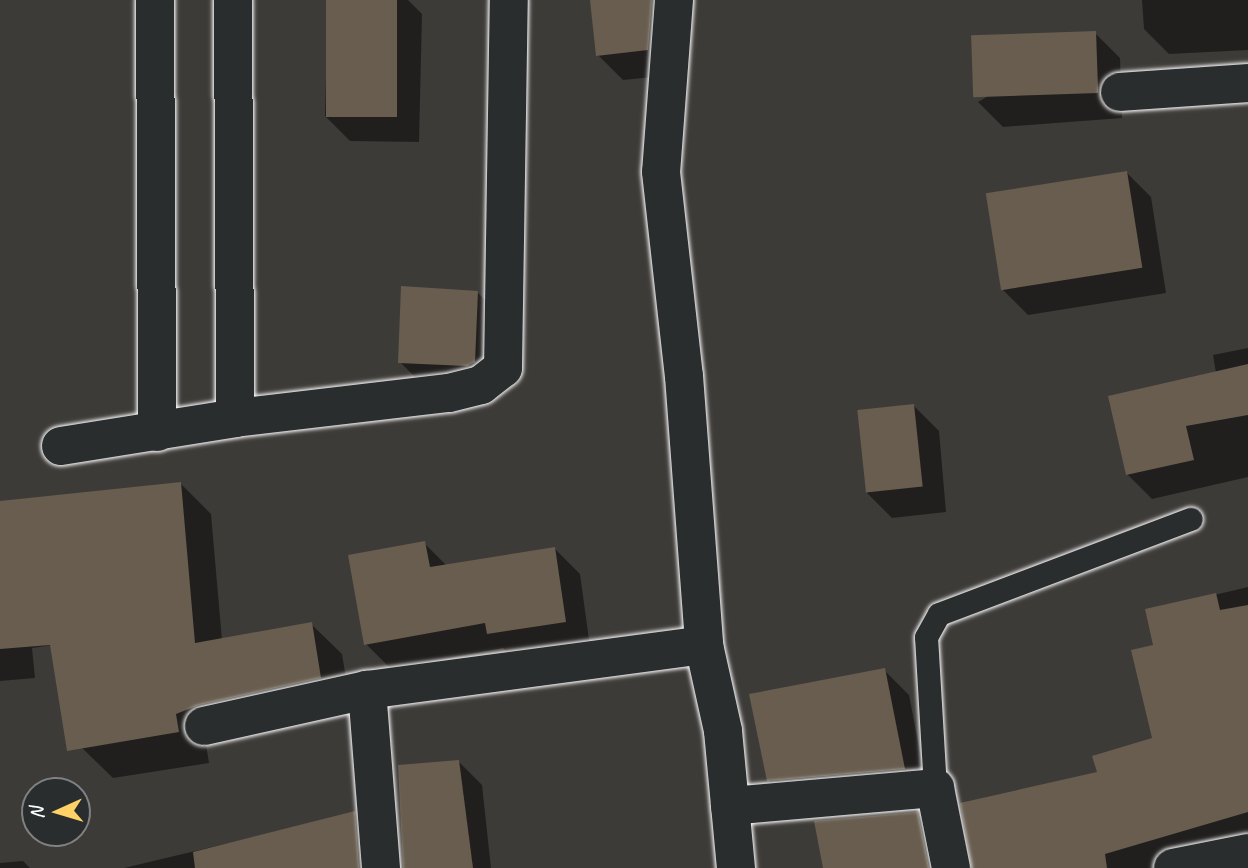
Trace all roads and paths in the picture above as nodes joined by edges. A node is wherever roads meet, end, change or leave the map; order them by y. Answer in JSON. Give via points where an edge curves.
{"nodes":[{"id":1,"x":155,"y":0,"type":"edge"},
{"id":2,"x":233,"y":0,"type":"edge"},
{"id":3,"x":509,"y":0,"type":"edge"},
{"id":4,"x":674,"y":0,"type":"edge"},
{"id":5,"x":1248,"y":83,"type":"edge"},
{"id":6,"x":1120,"y":92,"type":"dead end"},
{"id":7,"x":235,"y":418,"type":"junction"},
{"id":8,"x":157,"y":432,"type":"junction"},
{"id":9,"x":61,"y":446,"type":"dead end"},
{"id":10,"x":1191,"y":519,"type":"dead end"},
{"id":11,"x":704,"y":645,"type":"junction"},
{"id":12,"x":367,"y":691,"type":"junction"},
{"id":13,"x":204,"y":726,"type":"dead end"},
{"id":14,"x":936,"y":788,"type":"junction"},
{"id":15,"x":730,"y":806,"type":"junction"},
{"id":16,"x":1248,"y":853,"type":"edge"},
{"id":17,"x":381,"y":868,"type":"edge"},
{"id":18,"x":736,"y":868,"type":"edge"},
{"id":19,"x":951,"y":868,"type":"edge"},
{"id":20,"x":1173,"y":868,"type":"edge"}],
"edges":[{"from":1,"to":8,"type":"street"},
{"from":2,"to":7,"type":"street"},
{"from":3,"to":7,"type":"street","via":[[503,368],[481,385],[449,393]]},
{"from":4,"to":11,"type":"street","via":[[661,172],[684,376]]},
{"from":5,"to":6,"type":"street"},
{"from":7,"to":8,"type":"street"},
{"from":8,"to":9,"type":"street"},
{"from":10,"to":14,"type":"lane","via":[[939,614],[926,637]]},
{"from":11,"to":12,"type":"street"},
{"from":11,"to":15,"type":"street","via":[[723,731]]},
{"from":12,"to":13,"type":"street"},
{"from":12,"to":17,"type":"street"},
{"from":14,"to":15,"type":"street"},
{"from":14,"to":19,"type":"street"},
{"from":15,"to":18,"type":"street"},
{"from":16,"to":20,"type":"street"}]}
